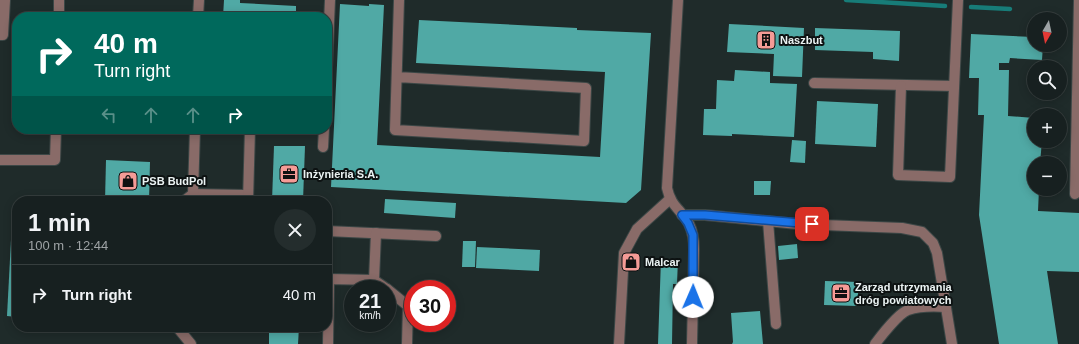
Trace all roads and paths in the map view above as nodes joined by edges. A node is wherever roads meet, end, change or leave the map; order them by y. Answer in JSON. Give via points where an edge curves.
{"nodes":[{"id":1,"x":5,"y":0,"type":"edge"},
{"id":2,"x":59,"y":0,"type":"edge"},
{"id":3,"x":199,"y":0,"type":"edge"},
{"id":4,"x":330,"y":0,"type":"edge"},
{"id":5,"x":400,"y":0,"type":"edge"},
{"id":6,"x":678,"y":0,"type":"edge"},
{"id":7,"x":958,"y":0,"type":"edge"},
{"id":8,"x":1078,"y":0,"type":"edge"},
{"id":9,"x":59,"y":12,"type":"edge"},
{"id":10,"x":198,"y":12,"type":"edge"},
{"id":11,"x":329,"y":12,"type":"edge"},
{"id":12,"x":0,"y":35,"type":"edge"},
{"id":13,"x":397,"y":77,"type":"junction"},
{"id":14,"x":814,"y":83,"type":"dead end"},
{"id":15,"x":1078,"y":84,"type":"edge"},
{"id":16,"x":901,"y":86,"type":"junction"},
{"id":17,"x":954,"y":86,"type":"junction"},
{"id":18,"x":56,"y":134,"type":"edge"},
{"id":19,"x":195,"y":134,"type":"edge"},
{"id":20,"x":250,"y":134,"type":"edge"},
{"id":21,"x":324,"y":134,"type":"edge"},
{"id":22,"x":323,"y":147,"type":"dead end"},
{"id":23,"x":0,"y":160,"type":"edge"},
{"id":24,"x":193,"y":194,"type":"junction"},
{"id":25,"x":1075,"y":194,"type":"dead end"},
{"id":26,"x":190,"y":196,"type":"edge"},
{"id":27,"x":220,"y":196,"type":"edge"},
{"id":28,"x":248,"y":196,"type":"edge"},
{"id":29,"x":670,"y":199,"type":"junction"},
{"id":30,"x":682,"y":215,"type":"junction"},
{"id":31,"x":768,"y":221,"type":"junction"},
{"id":32,"x":332,"y":231,"type":"edge"},
{"id":33,"x":376,"y":233,"type":"junction"},
{"id":34,"x":436,"y":236,"type":"dead end"},
{"id":35,"x":332,"y":279,"type":"edge"},
{"id":36,"x":374,"y":280,"type":"joint"},
{"id":37,"x":396,"y":296,"type":"edge"},
{"id":38,"x":946,"y":307,"type":"junction"},
{"id":39,"x":776,"y":324,"type":"dead end"},
{"id":40,"x":181,"y":332,"type":"edge"},
{"id":41,"x":328,"y":332,"type":"edge"},
{"id":42,"x":191,"y":344,"type":"edge"},
{"id":43,"x":328,"y":344,"type":"edge"},
{"id":44,"x":407,"y":344,"type":"edge"},
{"id":45,"x":619,"y":344,"type":"edge"},
{"id":46,"x":692,"y":344,"type":"edge"},
{"id":47,"x":875,"y":344,"type":"edge"},
{"id":48,"x":952,"y":344,"type":"edge"}],
"edges":[{"from":1,"to":12,"type":"street","via":[[3,35]]},
{"from":2,"to":9,"type":"street"},
{"from":3,"to":10,"type":"street"},
{"from":4,"to":11,"type":"street"},
{"from":5,"to":13,"type":"street"},
{"from":6,"to":29,"type":"street","via":[[667,188]]},
{"from":7,"to":17,"type":"street"},
{"from":8,"to":15,"type":"street"},
{"from":13,"to":13,"type":"street","via":[[395,130],[584,141],[586,88]]},
{"from":14,"to":16,"type":"street"},
{"from":15,"to":25,"type":"street"},
{"from":16,"to":17,"type":"street"},
{"from":16,"to":17,"type":"street","via":[[898,175],[950,177]]},
{"from":18,"to":23,"type":"street","via":[[55,160]]},
{"from":19,"to":24,"type":"street"},
{"from":20,"to":28,"type":"street"},
{"from":21,"to":22,"type":"street"},
{"from":24,"to":26,"type":"street"},
{"from":24,"to":27,"type":"street"},
{"from":29,"to":30,"type":"street"},
{"from":29,"to":45,"type":"street","via":[[637,229],[624,253]]},
{"from":30,"to":31,"type":"street"},
{"from":30,"to":46,"type":"street","via":[[693,235]]},
{"from":31,"to":38,"type":"street","via":[[902,228],[922,232],[934,243]]},
{"from":31,"to":39,"type":"street"},
{"from":32,"to":33,"type":"street"},
{"from":33,"to":34,"type":"street"},
{"from":33,"to":36,"type":"street"},
{"from":35,"to":36,"type":"street"},
{"from":37,"to":44,"type":"street","via":[[408,306]]},
{"from":38,"to":47,"type":"street","via":[[927,306],[906,310]]},
{"from":38,"to":48,"type":"street"},
{"from":40,"to":42,"type":"street"},
{"from":41,"to":43,"type":"street"}]}
